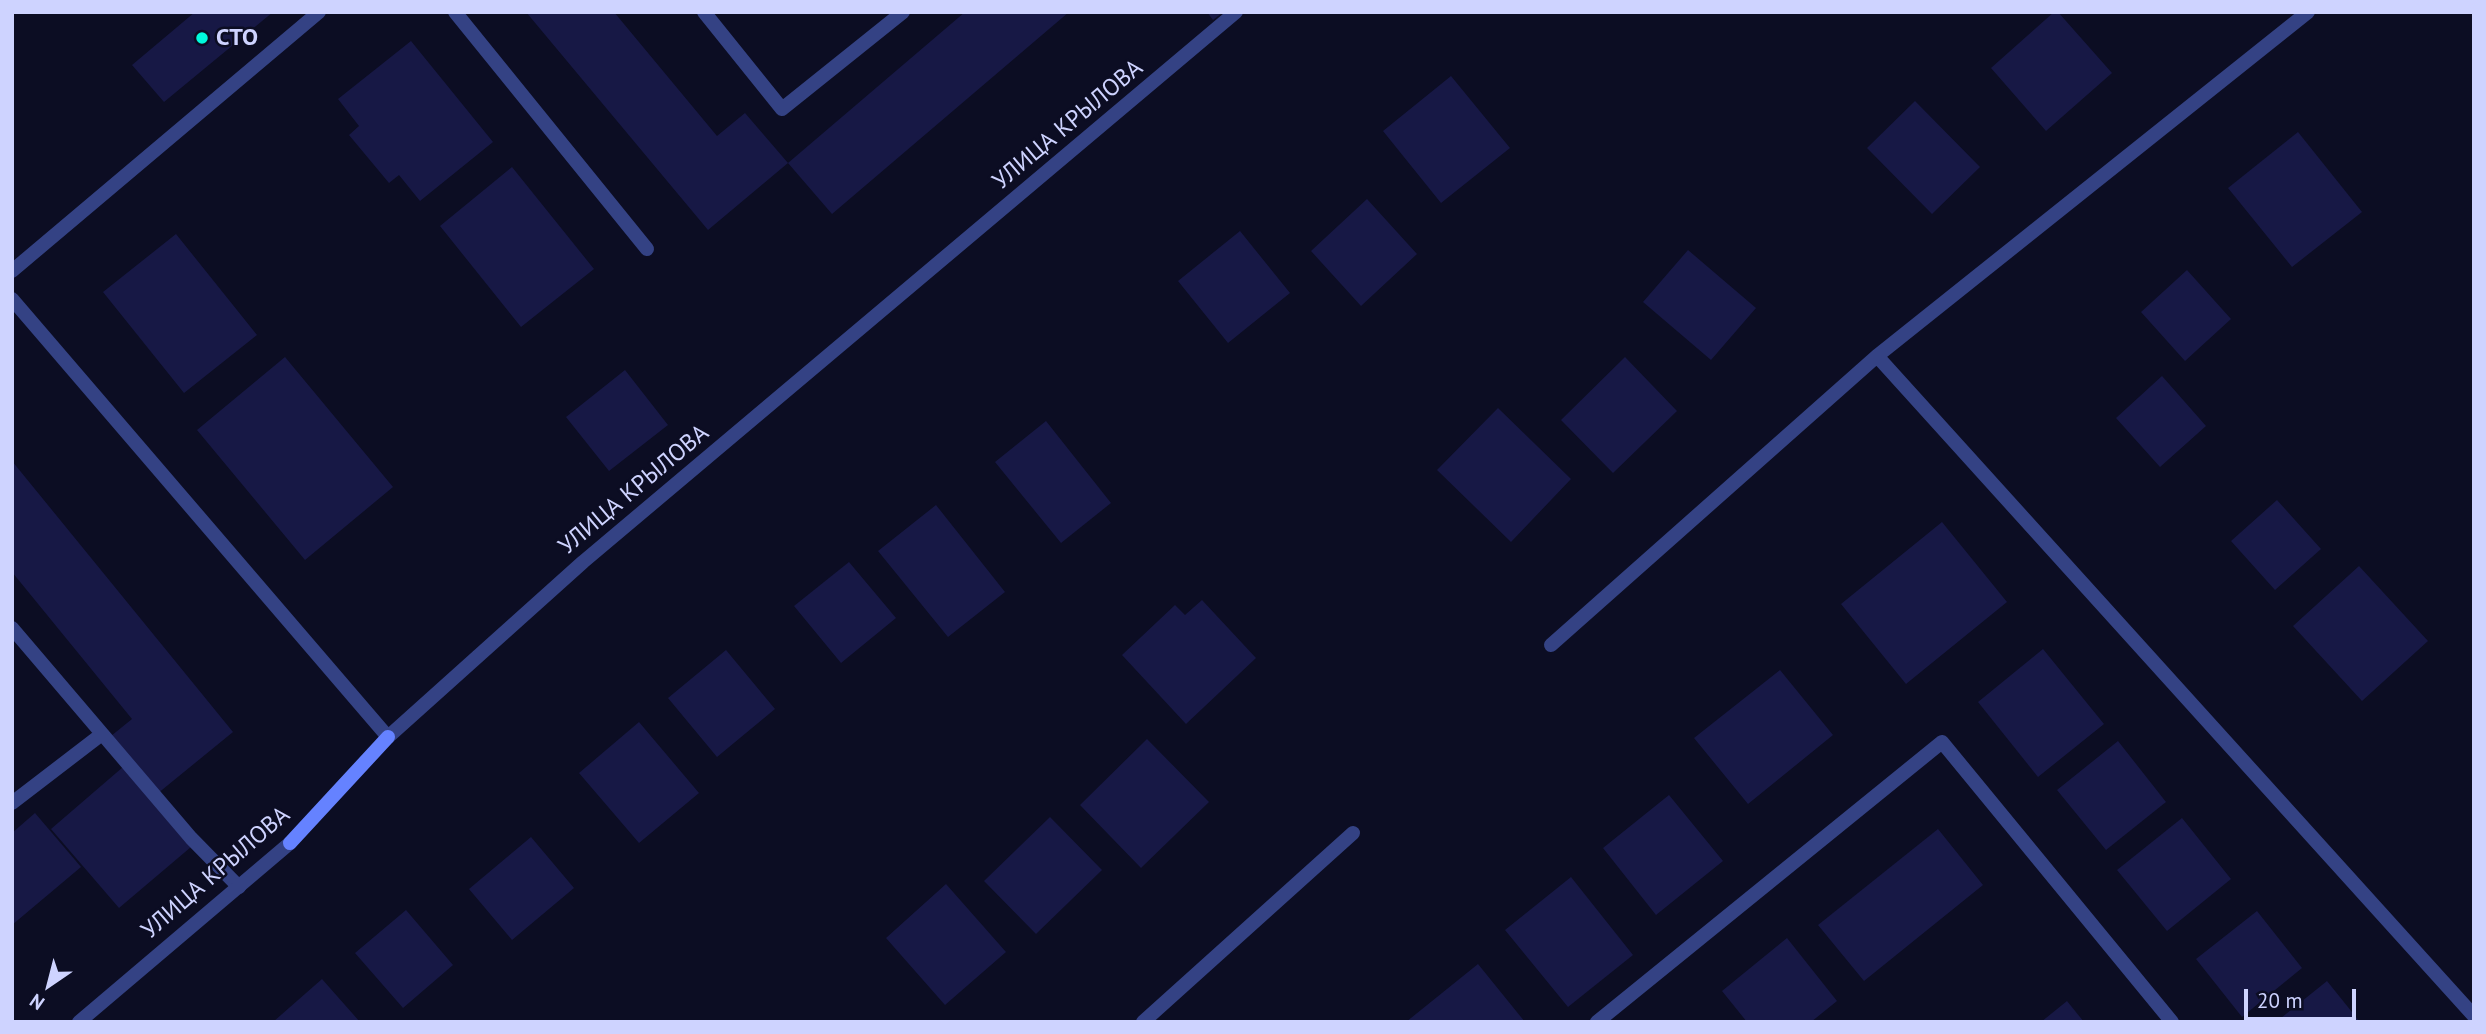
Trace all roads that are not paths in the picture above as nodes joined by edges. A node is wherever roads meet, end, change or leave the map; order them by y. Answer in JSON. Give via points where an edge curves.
{"nodes":[{"id":1,"x":319,"y":12,"type":"edge"},
{"id":2,"x":455,"y":12,"type":"edge"},
{"id":3,"x":704,"y":12,"type":"edge"},
{"id":4,"x":903,"y":12,"type":"edge"},
{"id":5,"x":1236,"y":12,"type":"edge"},
{"id":6,"x":2308,"y":12,"type":"edge"},
{"id":7,"x":647,"y":249,"type":"dead end"},
{"id":8,"x":12,"y":271,"type":"edge"},
{"id":9,"x":12,"y":299,"type":"edge"},
{"id":10,"x":1877,"y":356,"type":"junction"},
{"id":11,"x":12,"y":628,"type":"edge"},
{"id":12,"x":1551,"y":645,"type":"dead end"},
{"id":13,"x":102,"y":734,"type":"junction"},
{"id":14,"x":388,"y":737,"type":"junction"},
{"id":15,"x":12,"y":803,"type":"edge"},
{"id":16,"x":1353,"y":833,"type":"dead end"},
{"id":17,"x":239,"y":887,"type":"junction"},
{"id":18,"x":2474,"y":1016,"type":"edge"},
{"id":19,"x":79,"y":1022,"type":"edge"},
{"id":20,"x":1143,"y":1022,"type":"edge"},
{"id":21,"x":1597,"y":1022,"type":"edge"},
{"id":22,"x":2172,"y":1022,"type":"edge"}],
"edges":[{"from":1,"to":8,"type":"street"},
{"from":2,"to":7,"type":"street"},
{"from":3,"to":4,"type":"street","via":[[782,109]]},
{"from":5,"to":14,"type":"street","name":"УЛИЦА КРЫЛОВА","via":[[583,562]]},
{"from":6,"to":10,"type":"street"},
{"from":9,"to":14,"type":"street"},
{"from":10,"to":12,"type":"street"},
{"from":10,"to":18,"type":"street"},
{"from":11,"to":13,"type":"street"},
{"from":13,"to":15,"type":"street"},
{"from":13,"to":17,"type":"street"},
{"from":14,"to":17,"type":"street","name":"УЛИЦА КРЫЛОВА","via":[[290,843]]},
{"from":16,"to":20,"type":"street"},
{"from":17,"to":19,"type":"street","name":"УЛИЦА КРЫЛОВА"},
{"from":21,"to":22,"type":"street","via":[[1942,742]]}]}
